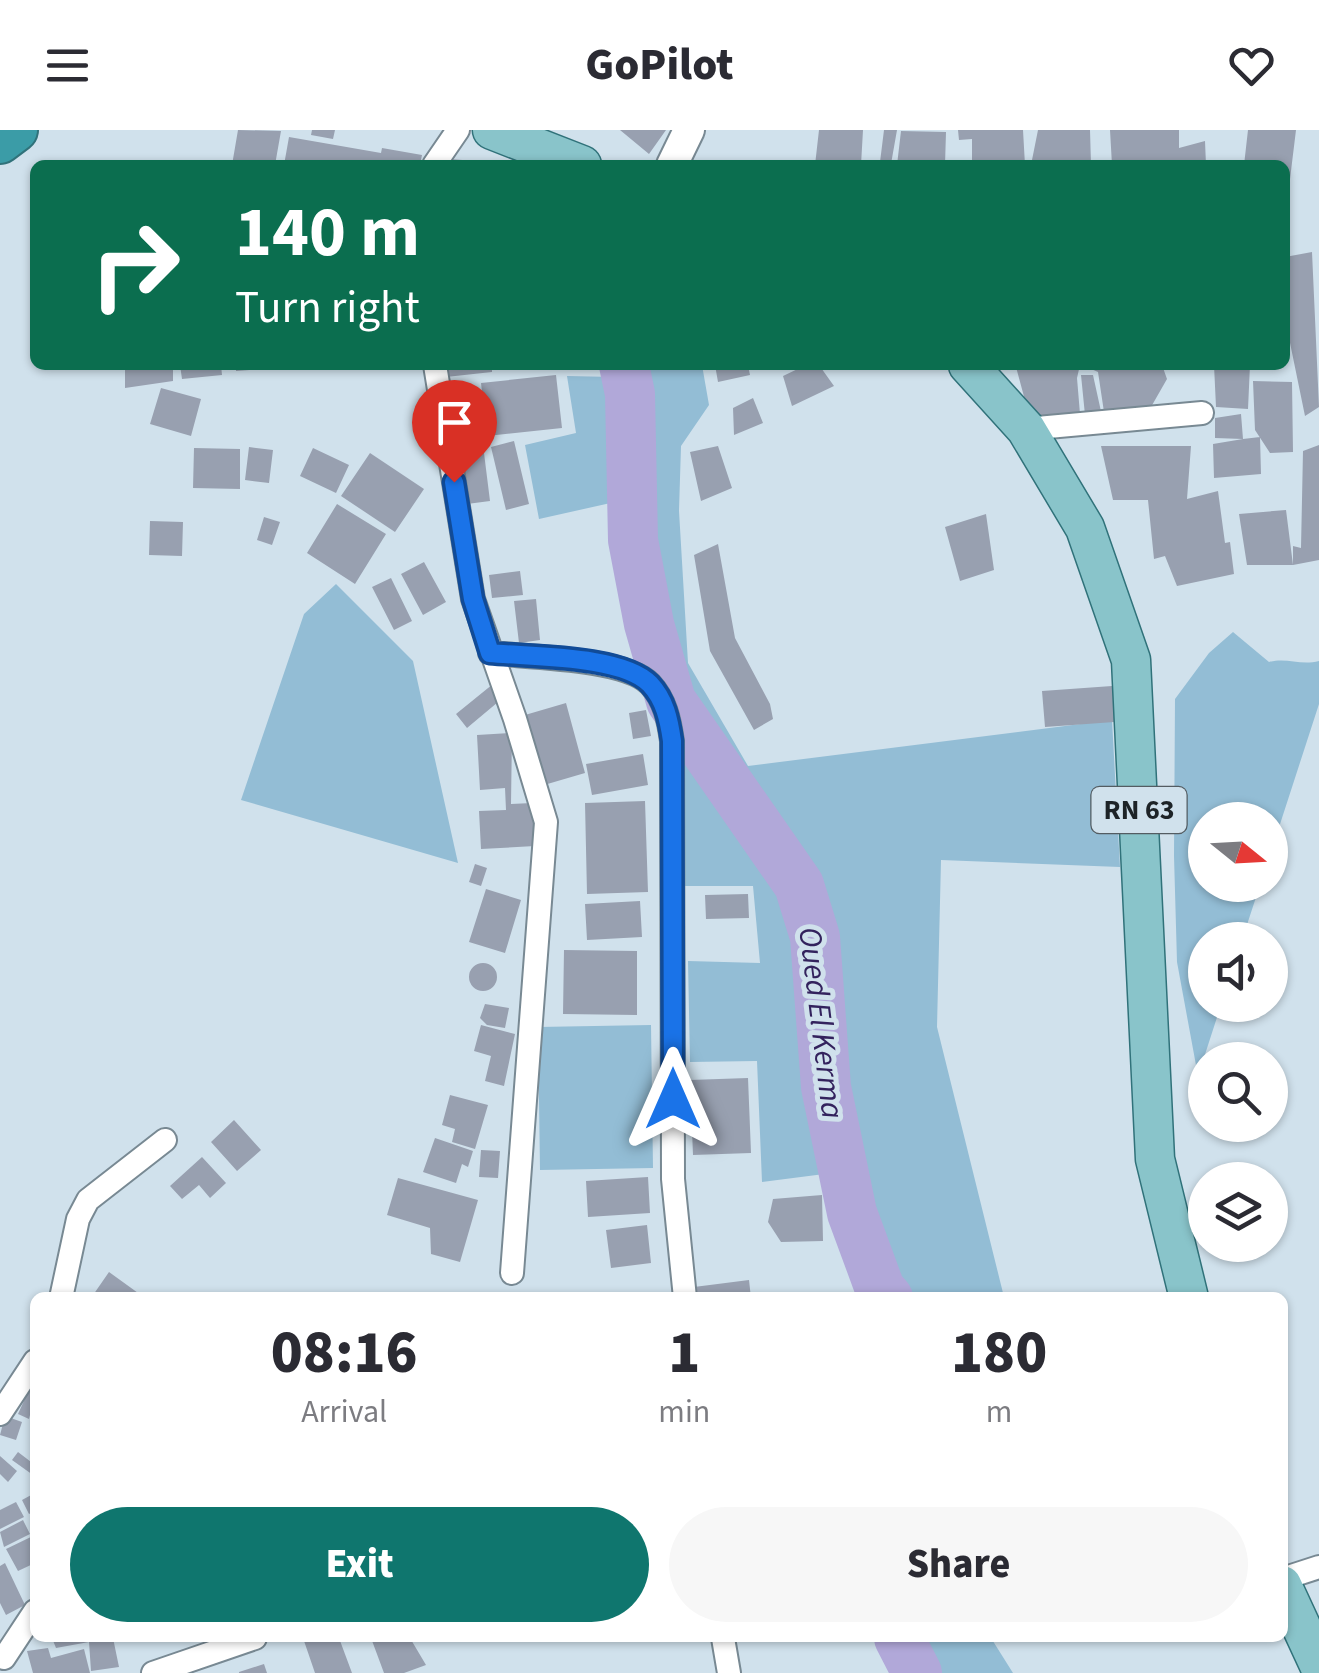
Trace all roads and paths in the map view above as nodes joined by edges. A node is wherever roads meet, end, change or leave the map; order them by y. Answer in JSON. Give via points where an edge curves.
{"nodes":[{"id":1,"x":15,"y":130,"type":"edge"},
{"id":2,"x":458,"y":130,"type":"edge"},
{"id":3,"x":689,"y":130,"type":"edge"},
{"id":4,"x":506,"y":137,"type":"edge"},
{"id":5,"x":0,"y":141,"type":"edge"},
{"id":6,"x":437,"y":160,"type":"edge"},
{"id":7,"x":568,"y":160,"type":"edge"},
{"id":8,"x":674,"y":160,"type":"edge"},
{"id":9,"x":436,"y":370,"type":"edge"},
{"id":10,"x":973,"y":370,"type":"edge"},
{"id":11,"x":1202,"y":413,"type":"dead end"},
{"id":12,"x":1026,"y":429,"type":"junction"},
{"id":13,"x":490,"y":653,"type":"junction"},
{"id":14,"x":165,"y":1140,"type":"dead end"},
{"id":15,"x":512,"y":1273,"type":"dead end"},
{"id":16,"x":62,"y":1292,"type":"edge"},
{"id":17,"x":684,"y":1292,"type":"edge"},
{"id":18,"x":1188,"y":1292,"type":"edge"},
{"id":19,"x":30,"y":1369,"type":"edge"},
{"id":20,"x":0,"y":1414,"type":"edge"},
{"id":21,"x":1319,"y":1566,"type":"edge"},
{"id":22,"x":1288,"y":1579,"type":"edge"},
{"id":23,"x":1288,"y":1595,"type":"edge"},
{"id":24,"x":30,"y":1619,"type":"edge"},
{"id":25,"x":243,"y":1642,"type":"edge"},
{"id":26,"x":724,"y":1642,"type":"edge"},
{"id":27,"x":3,"y":1660,"type":"edge"},
{"id":28,"x":1319,"y":1665,"type":"edge"},
{"id":29,"x":153,"y":1673,"type":"edge"},
{"id":30,"x":729,"y":1673,"type":"edge"}],
"edges":[{"from":1,"to":5,"type":"highway"},
{"from":2,"to":6,"type":"street"},
{"from":3,"to":8,"type":"street"},
{"from":4,"to":7,"type":"main road"},
{"from":9,"to":13,"type":"street","via":[[473,599]]},
{"from":10,"to":12,"type":"main road","number":"RN 63"},
{"from":11,"to":12,"type":"street"},
{"from":12,"to":18,"type":"main road","number":"RN 63","via":[[1085,528],[1131,660],[1156,1159]]},
{"from":13,"to":15,"type":"street","via":[[546,822]]},
{"from":13,"to":17,"type":"street","via":[[634,672],[668,715],[673,1179]]},
{"from":14,"to":16,"type":"street","via":[[88,1200]]},
{"from":19,"to":20,"type":"street"},
{"from":21,"to":22,"type":"street"},
{"from":23,"to":28,"type":"main road"},
{"from":24,"to":27,"type":"street"},
{"from":25,"to":29,"type":"street"},
{"from":26,"to":30,"type":"street"}]}
